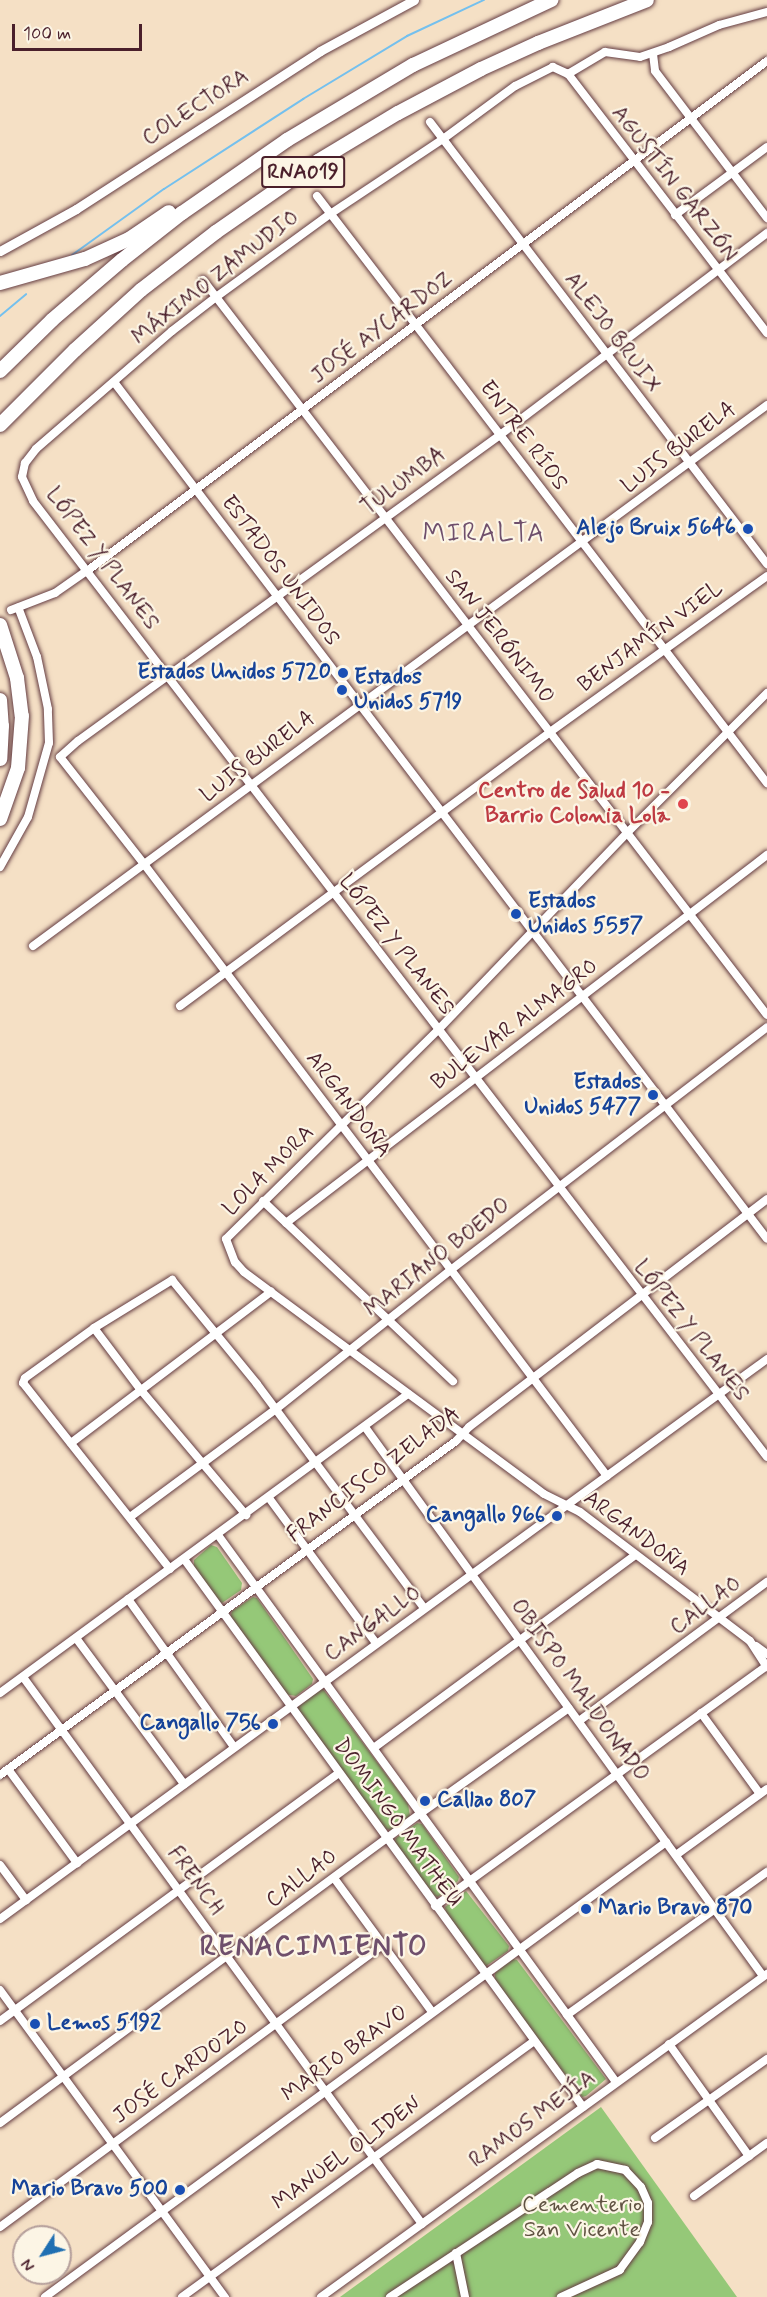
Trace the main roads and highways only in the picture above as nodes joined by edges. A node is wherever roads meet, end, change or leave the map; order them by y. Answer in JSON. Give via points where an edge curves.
{"nodes":[{"id":1,"x":551,"y":0,"type":"edge"},
{"id":2,"x":647,"y":0,"type":"edge"},
{"id":3,"x":270,"y":151,"type":"junction"},
{"id":4,"x":0,"y":283,"type":"edge"},
{"id":5,"x":0,"y":371,"type":"edge"},
{"id":6,"x":3,"y":423,"type":"edge"},
{"id":7,"x":0,"y":625,"type":"edge"},
{"id":8,"x":0,"y":700,"type":"edge"},
{"id":9,"x":0,"y":759,"type":"edge"},
{"id":10,"x":0,"y":819,"type":"edge"}],
"edges":[{"from":1,"to":3,"type":"highway","number":"RNA019","via":[[413,65]]},
{"from":2,"to":6,"type":"highway","number":"RNA019","via":[[481,69],[318,162],[216,232],[141,290]]},
{"from":3,"to":4,"type":"highway","via":[[230,168],[129,239],[72,264]]},
{"from":3,"to":5,"type":"highway","number":"RNA019","via":[[122,260]]},
{"from":7,"to":10,"type":"highway","via":[[17,678],[22,716],[18,768]]},
{"from":8,"to":9,"type":"highway"}]}
